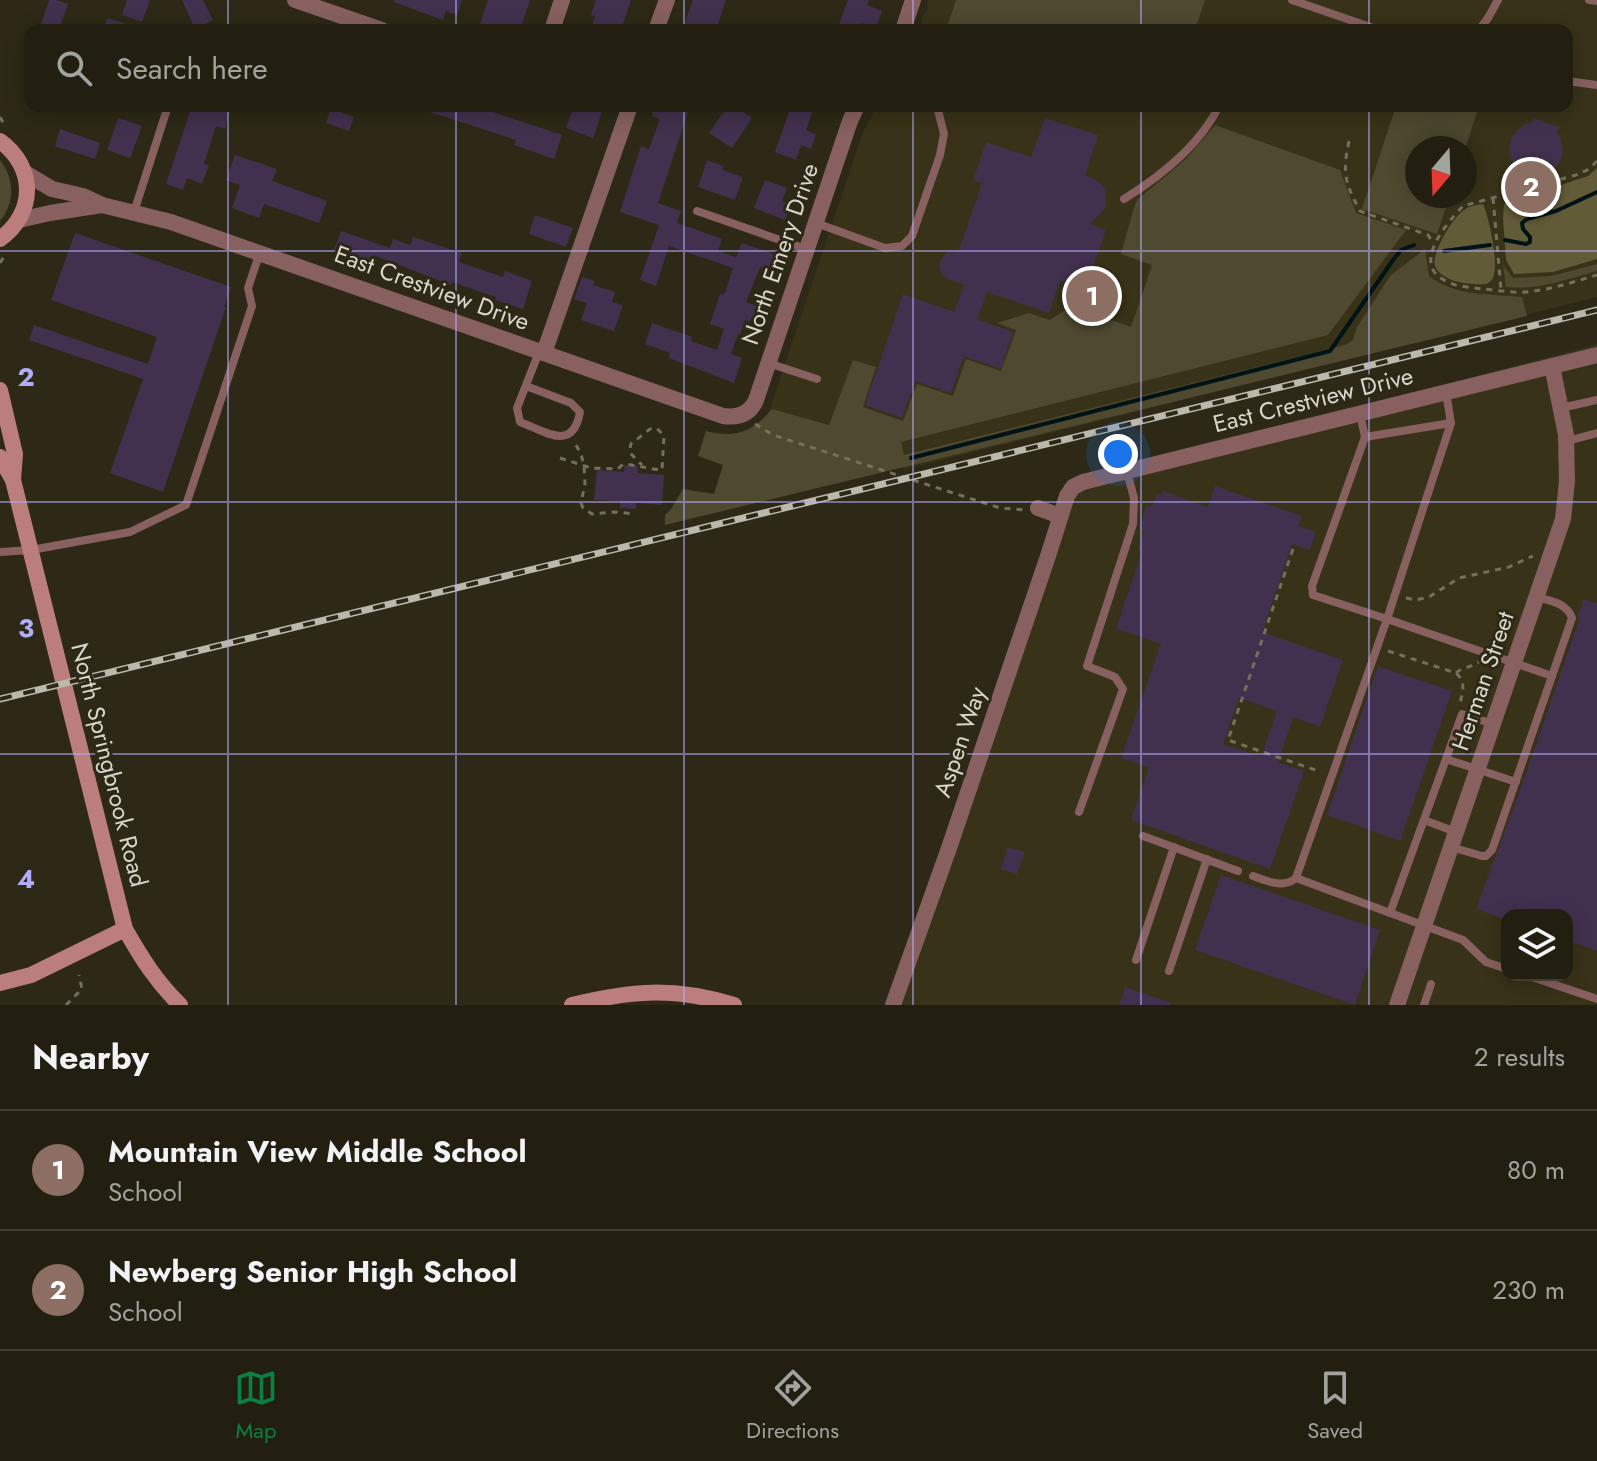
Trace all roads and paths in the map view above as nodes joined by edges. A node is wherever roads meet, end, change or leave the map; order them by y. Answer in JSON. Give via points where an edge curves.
{"nodes":[{"id":1,"x":295,"y":0,"type":"edge"},
{"id":2,"x":562,"y":0,"type":"edge"},
{"id":3,"x":667,"y":0,"type":"edge"},
{"id":4,"x":913,"y":0,"type":"edge"},
{"id":5,"x":1498,"y":0,"type":"edge"},
{"id":6,"x":1589,"y":0,"type":"edge"},
{"id":7,"x":1297,"y":1,"type":"edge"},
{"id":8,"x":1597,"y":1,"type":"edge"},
{"id":9,"x":365,"y":24,"type":"edge"},
{"id":10,"x":554,"y":24,"type":"edge"},
{"id":11,"x":658,"y":24,"type":"edge"},
{"id":12,"x":905,"y":24,"type":"edge"},
{"id":13,"x":1362,"y":24,"type":"edge"},
{"id":14,"x":1484,"y":24,"type":"edge"},
{"id":15,"x":1573,"y":82,"type":"edge"},
{"id":16,"x":1597,"y":85,"type":"edge"},
{"id":17,"x":166,"y":112,"type":"edge"},
{"id":18,"x":628,"y":112,"type":"edge"},
{"id":19,"x":854,"y":112,"type":"edge"},
{"id":20,"x":938,"y":112,"type":"edge"},
{"id":21,"x":1216,"y":112,"type":"edge"},
{"id":22,"x":0,"y":117,"type":"edge"},
{"id":23,"x":4,"y":136,"type":"edge"},
{"id":24,"x":1349,"y":141,"type":"dead end"},
{"id":25,"x":1597,"y":161,"type":"edge"},
{"id":26,"x":25,"y":173,"type":"junction"},
{"id":27,"x":1493,"y":198,"type":"junction"},
{"id":28,"x":1124,"y":199,"type":"dead end"},
{"id":29,"x":102,"y":205,"type":"junction"},
{"id":30,"x":697,"y":211,"type":"dead end"},
{"id":31,"x":134,"y":212,"type":"junction"},
{"id":32,"x":19,"y":220,"type":"junction"},
{"id":33,"x":816,"y":223,"type":"junction"},
{"id":34,"x":5,"y":243,"type":"edge"},
{"id":35,"x":1434,"y":244,"type":"junction"},
{"id":36,"x":807,"y":249,"type":"junction"},
{"id":37,"x":260,"y":252,"type":"junction"},
{"id":38,"x":0,"y":263,"type":"edge"},
{"id":39,"x":1597,"y":275,"type":"edge"},
{"id":40,"x":1501,"y":291,"type":"junction"},
{"id":41,"x":542,"y":352,"type":"junction"},
{"id":42,"x":1597,"y":355,"type":"edge"},
{"id":43,"x":768,"y":363,"type":"junction"},
{"id":44,"x":1552,"y":366,"type":"junction"},
{"id":45,"x":817,"y":379,"type":"dead end"},
{"id":46,"x":526,"y":386,"type":"junction"},
{"id":47,"x":0,"y":390,"type":"edge"},
{"id":48,"x":1446,"y":392,"type":"junction"},
{"id":49,"x":1597,"y":400,"type":"edge"},
{"id":50,"x":1561,"y":408,"type":"junction"},
{"id":51,"x":1360,"y":414,"type":"junction"},
{"id":52,"x":750,"y":419,"type":"junction"},
{"id":53,"x":1451,"y":423,"type":"junction"},
{"id":54,"x":1597,"y":433,"type":"edge"},
{"id":55,"x":1365,"y":437,"type":"junction"},
{"id":56,"x":1566,"y":441,"type":"junction"},
{"id":57,"x":576,"y":445,"type":"dead end"},
{"id":58,"x":0,"y":457,"type":"edge"},
{"id":59,"x":560,"y":458,"type":"dead end"},
{"id":60,"x":642,"y":465,"type":"junction"},
{"id":61,"x":584,"y":466,"type":"junction"},
{"id":62,"x":1126,"y":471,"type":"junction"},
{"id":63,"x":13,"y":480,"type":"junction"},
{"id":64,"x":1038,"y":508,"type":"joint"},
{"id":65,"x":634,"y":514,"type":"dead end"},
{"id":66,"x":1060,"y":516,"type":"junction"},
{"id":67,"x":1553,"y":547,"type":"junction"},
{"id":68,"x":1293,"y":549,"type":"dead end"},
{"id":69,"x":31,"y":550,"type":"junction"},
{"id":70,"x":0,"y":552,"type":"edge"},
{"id":71,"x":1395,"y":596,"type":"junction"},
{"id":72,"x":1537,"y":597,"type":"junction"},
{"id":73,"x":1387,"y":619,"type":"junction"},
{"id":74,"x":1377,"y":647,"type":"junction"},
{"id":75,"x":1489,"y":654,"type":"junction"},
{"id":76,"x":1514,"y":663,"type":"junction"},
{"id":77,"x":1456,"y":673,"type":"junction"},
{"id":78,"x":1552,"y":676,"type":"junction"},
{"id":79,"x":1462,"y":714,"type":"junction"},
{"id":80,"x":1493,"y":724,"type":"junction"},
{"id":81,"x":1446,"y":759,"type":"junction"},
{"id":82,"x":1478,"y":770,"type":"junction"},
{"id":83,"x":1332,"y":776,"type":"junction"},
{"id":84,"x":1516,"y":782,"type":"junction"},
{"id":85,"x":1079,"y":812,"type":"dead end"},
{"id":86,"x":1424,"y":820,"type":"junction"},
{"id":87,"x":1143,"y":836,"type":"dead end"},
{"id":88,"x":1454,"y":840,"type":"junction"},
{"id":89,"x":1174,"y":847,"type":"junction"},
{"id":90,"x":1207,"y":859,"type":"junction"},
{"id":91,"x":1238,"y":871,"type":"dead end"},
{"id":92,"x":1253,"y":876,"type":"dead end"},
{"id":93,"x":1296,"y":878,"type":"junction"},
{"id":94,"x":1390,"y":913,"type":"junction"},
{"id":95,"x":1425,"y":926,"type":"junction"},
{"id":96,"x":125,"y":929,"type":"junction"},
{"id":97,"x":1136,"y":960,"type":"dead end"},
{"id":98,"x":1501,"y":967,"type":"edge"},
{"id":99,"x":1169,"y":971,"type":"dead end"},
{"id":100,"x":79,"y":975,"type":"dead end"},
{"id":101,"x":1544,"y":981,"type":"edge"},
{"id":102,"x":0,"y":983,"type":"edge"},
{"id":103,"x":1431,"y":984,"type":"dead end"},
{"id":104,"x":1597,"y":999,"type":"edge"},
{"id":105,"x":66,"y":1005,"type":"edge"},
{"id":106,"x":180,"y":1005,"type":"edge"},
{"id":107,"x":572,"y":1005,"type":"edge"},
{"id":108,"x":734,"y":1005,"type":"edge"},
{"id":109,"x":893,"y":1005,"type":"edge"},
{"id":110,"x":1397,"y":1005,"type":"edge"},
{"id":111,"x":1424,"y":1005,"type":"edge"}],
"edges":[{"from":1,"to":9,"type":"street"},
{"from":2,"to":10,"type":"street"},
{"from":3,"to":11,"type":"street"},
{"from":4,"to":12,"type":"street"},
{"from":5,"to":14,"type":"lane"},
{"from":6,"to":8,"type":"lane"},
{"from":7,"to":13,"type":"lane"},
{"from":15,"to":16,"type":"lane"},
{"from":17,"to":31,"type":"lane"},
{"from":18,"to":41,"type":"street"},
{"from":19,"to":33,"type":"street","name":"North Emery Drive"},
{"from":20,"to":33,"type":"lane","via":[[944,134],[940,155],[912,236],[902,246],[885,248]]},
{"from":21,"to":28,"type":"lane","via":[[1183,153]]},
{"from":22,"to":23,"type":"path"},
{"from":23,"to":26,"type":"main road"},
{"from":24,"to":35,"type":"path","via":[[1344,166],[1360,211],[1428,235]]},
{"from":25,"to":27,"type":"path","via":[[1576,175]]},
{"from":26,"to":29,"type":"street","name":"East Crestview Drive","via":[[52,189]]},
{"from":26,"to":32,"type":"main road","via":[[27,198]]},
{"from":27,"to":35,"type":"path","via":[[1463,206]]},
{"from":27,"to":40,"type":"path"},
{"from":29,"to":31,"type":"street","name":"East Crestview Drive"},
{"from":29,"to":32,"type":"street","name":"East Crestview Drive"},
{"from":30,"to":36,"type":"lane"},
{"from":31,"to":37,"type":"street","name":"East Crestview Drive"},
{"from":32,"to":34,"type":"main road"},
{"from":33,"to":36,"type":"street","name":"North Emery Drive"},
{"from":34,"to":38,"type":"path"},
{"from":35,"to":40,"type":"path","via":[[1430,257],[1438,276]]},
{"from":36,"to":43,"type":"street","name":"North Emery Drive"},
{"from":37,"to":41,"type":"street","name":"East Crestview Drive"},
{"from":37,"to":69,"type":"lane","via":[[248,288],[252,306],[186,505],[130,532]]},
{"from":39,"to":40,"type":"path","via":[[1549,289]]},
{"from":41,"to":46,"type":"lane"},
{"from":41,"to":52,"type":"street","name":"East Crestview Drive","via":[[723,416]]},
{"from":42,"to":44,"type":"street","name":"East Crestview Drive"},
{"from":43,"to":45,"type":"lane"},
{"from":43,"to":52,"type":"street","name":"North Emery Drive"},
{"from":44,"to":48,"type":"street","name":"East Crestview Drive"},
{"from":44,"to":50,"type":"street","name":"Herman Street"},
{"from":46,"to":46,"type":"lane","via":[[517,408],[520,422],[559,437],[571,434],[580,412],[571,403]]},
{"from":47,"to":63,"type":"main road","name":"North Springbrook Road","via":[[15,454]]},
{"from":48,"to":51,"type":"street","name":"East Crestview Drive"},
{"from":48,"to":53,"type":"lane"},
{"from":49,"to":50,"type":"lane"},
{"from":50,"to":56,"type":"street","name":"Herman Street"},
{"from":51,"to":55,"type":"lane"},
{"from":51,"to":62,"type":"street","name":"East Crestview Drive"},
{"from":52,"to":64,"type":"path","via":[[773,435],[1000,508]]},
{"from":53,"to":55,"type":"lane"},
{"from":53,"to":71,"type":"lane"},
{"from":54,"to":56,"type":"lane"},
{"from":55,"to":73,"type":"lane","via":[[1313,595]]},
{"from":56,"to":67,"type":"street","name":"Herman Street","via":[[1563,519]]},
{"from":57,"to":61,"type":"path"},
{"from":58,"to":63,"type":"main road","name":"North Springbrook Road"},
{"from":59,"to":61,"type":"path"},
{"from":60,"to":60,"type":"path","via":[[662,470],[664,436],[658,429],[646,430],[631,443],[630,453]]},
{"from":60,"to":61,"type":"path"},
{"from":61,"to":65,"type":"path","via":[[581,503],[588,512]]},
{"from":62,"to":66,"type":"street","name":"East Crestview Drive","via":[[1073,487]]},
{"from":62,"to":85,"type":"lane","via":[[1134,498],[1133,524],[1087,666],[1115,677],[1123,689]]},
{"from":63,"to":69,"type":"main road","name":"North Springbrook Road"},
{"from":64,"to":66,"type":"street"},
{"from":66,"to":109,"type":"street","name":"Aspen Way"},
{"from":67,"to":71,"type":"path","via":[[1509,567],[1459,578],[1429,597]]},
{"from":67,"to":72,"type":"street","name":"Herman Street"},
{"from":68,"to":83,"type":"path","via":[[1228,740]]},
{"from":69,"to":70,"type":"lane"},
{"from":69,"to":96,"type":"main road","name":"North Springbrook Road"},
{"from":71,"to":73,"type":"lane"},
{"from":72,"to":76,"type":"street","name":"Herman Street"},
{"from":72,"to":78,"type":"lane","via":[[1563,605],[1572,618]]},
{"from":73,"to":74,"type":"lane"},
{"from":73,"to":75,"type":"lane"},
{"from":74,"to":77,"type":"path"},
{"from":74,"to":83,"type":"lane"},
{"from":75,"to":76,"type":"lane"},
{"from":75,"to":77,"type":"path"},
{"from":76,"to":78,"type":"lane"},
{"from":76,"to":80,"type":"street","name":"Herman Street"},
{"from":77,"to":79,"type":"path","via":[[1464,688]]},
{"from":78,"to":84,"type":"lane"},
{"from":79,"to":80,"type":"lane"},
{"from":79,"to":81,"type":"lane"},
{"from":80,"to":82,"type":"street","name":"Herman Street"},
{"from":81,"to":82,"type":"lane"},
{"from":81,"to":86,"type":"lane"},
{"from":82,"to":84,"type":"lane"},
{"from":82,"to":88,"type":"street","name":"Herman Street"},
{"from":83,"to":93,"type":"lane"},
{"from":84,"to":88,"type":"lane","via":[[1490,853],[1482,856]]},
{"from":86,"to":88,"type":"lane"},
{"from":86,"to":94,"type":"lane"},
{"from":87,"to":89,"type":"lane"},
{"from":88,"to":95,"type":"street","name":"Herman Street"},
{"from":89,"to":90,"type":"lane"},
{"from":89,"to":97,"type":"lane"},
{"from":90,"to":91,"type":"lane"},
{"from":90,"to":99,"type":"lane"},
{"from":92,"to":93,"type":"lane","via":[[1274,883]]},
{"from":93,"to":94,"type":"lane"},
{"from":94,"to":95,"type":"lane"},
{"from":95,"to":98,"type":"lane","via":[[1463,940],[1486,962]]},
{"from":95,"to":110,"type":"street","name":"Herman Street"},
{"from":96,"to":102,"type":"main road","via":[[31,975]]},
{"from":96,"to":106,"type":"main road","name":"North Springbrook Road","via":[[159,984]]},
{"from":100,"to":105,"type":"path","via":[[82,989]]},
{"from":101,"to":104,"type":"lane"},
{"from":103,"to":111,"type":"lane"},
{"from":107,"to":108,"type":"main road","via":[[644,992],[682,992]]}]}
